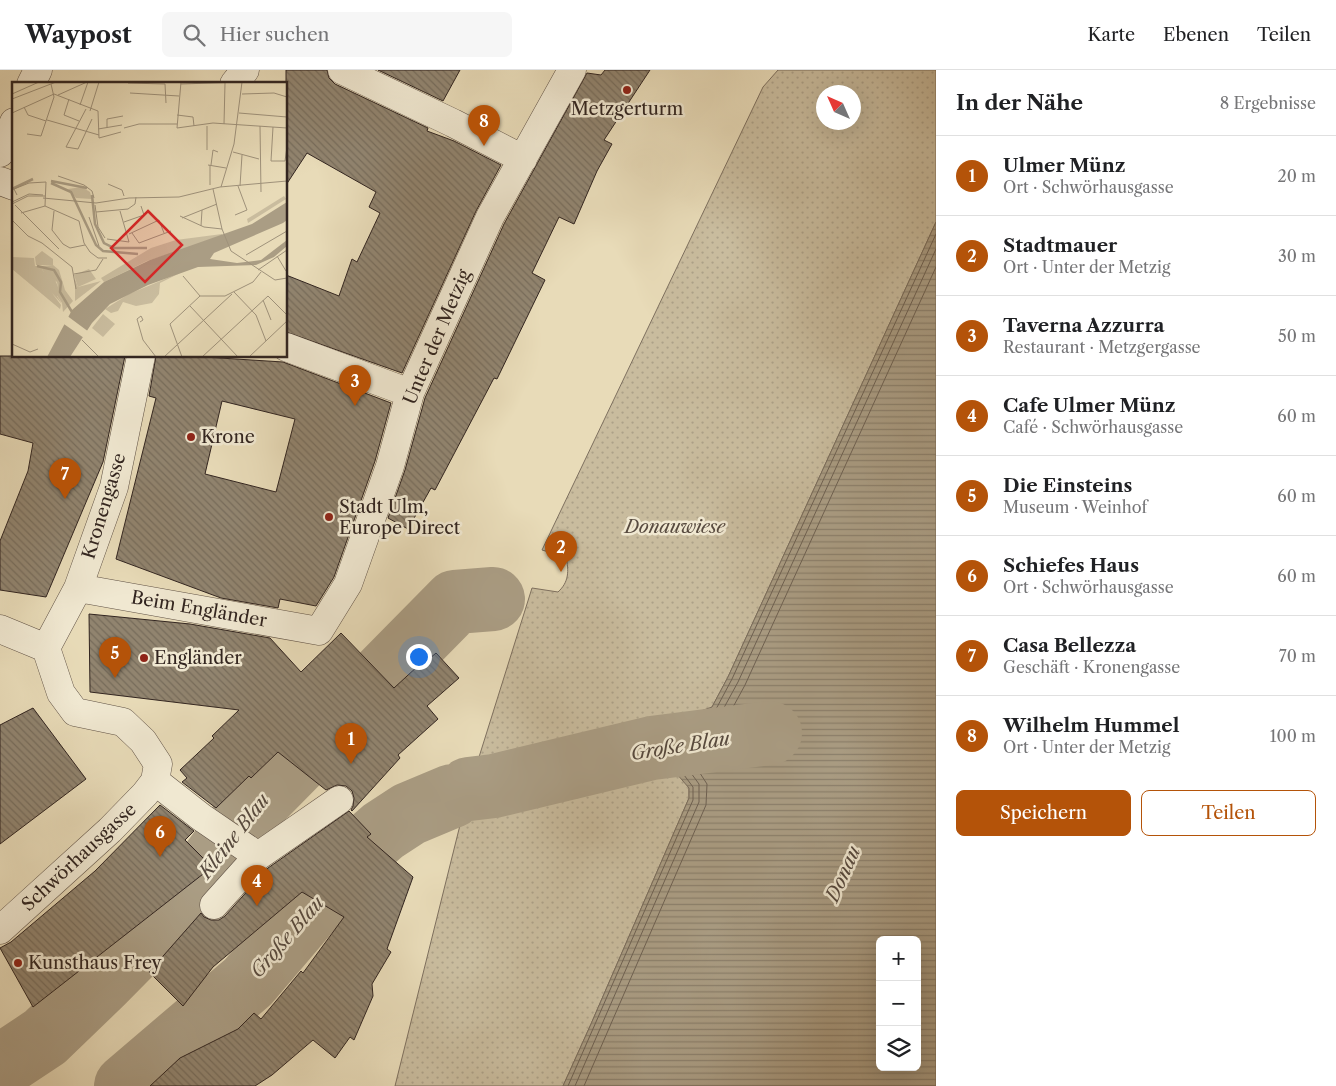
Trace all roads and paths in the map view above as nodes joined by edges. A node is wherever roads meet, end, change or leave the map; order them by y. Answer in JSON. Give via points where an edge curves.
{"nodes":[{"id":1,"x":38,"y":70,"type":"edge"},
{"id":2,"x":245,"y":70,"type":"edge"},
{"id":3,"x":342,"y":70,"type":"edge"},
{"id":4,"x":572,"y":70,"type":"edge"},
{"id":5,"x":32,"y":82,"type":"edge"},
{"id":6,"x":236,"y":82,"type":"edge"},
{"id":7,"x":12,"y":126,"type":"edge"},
{"id":8,"x":0,"y":153,"type":"edge"},
{"id":9,"x":523,"y":159,"type":"junction"},
{"id":10,"x":288,"y":348,"type":"edge"},
{"id":11,"x":141,"y":358,"type":"edge"},
{"id":12,"x":410,"y":393,"type":"junction"},
{"id":13,"x":78,"y":588,"type":"junction"},
{"id":14,"x":0,"y":629,"type":"edge"},
{"id":15,"x":319,"y":631,"type":"joint"},
{"id":16,"x":46,"y":648,"type":"junction"},
{"id":17,"x":156,"y":773,"type":"junction"},
{"id":18,"x":339,"y":800,"type":"dead end"},
{"id":19,"x":254,"y":852,"type":"junction"},
{"id":20,"x":214,"y":906,"type":"dead end"},
{"id":21,"x":0,"y":930,"type":"edge"}],
"edges":[{"from":1,"to":5,"type":"street"},
{"from":2,"to":6,"type":"street"},
{"from":3,"to":9,"type":"street"},
{"from":4,"to":9,"type":"street","name":"Unter der Metzig"},
{"from":7,"to":8,"type":"street"},
{"from":9,"to":12,"type":"street","name":"Unter der Metzig","via":[[490,217]]},
{"from":10,"to":12,"type":"street"},
{"from":11,"to":13,"type":"street","name":"Kronengasse","via":[[114,487]]},
{"from":12,"to":15,"type":"street","name":"Unter der Metzig","via":[[390,466],[348,584]]},
{"from":13,"to":15,"type":"street","name":"Beim Engländer"},
{"from":13,"to":16,"type":"street","name":"Kronengasse"},
{"from":14,"to":16,"type":"street"},
{"from":16,"to":17,"type":"street","via":[[61,693],[75,712],[123,722],[143,741]]},
{"from":17,"to":19,"type":"street","via":[[201,817]]},
{"from":17,"to":21,"type":"street","name":"Schwörhausgasse","via":[[110,830]]},
{"from":18,"to":19,"type":"street"},
{"from":19,"to":20,"type":"street"}]}
